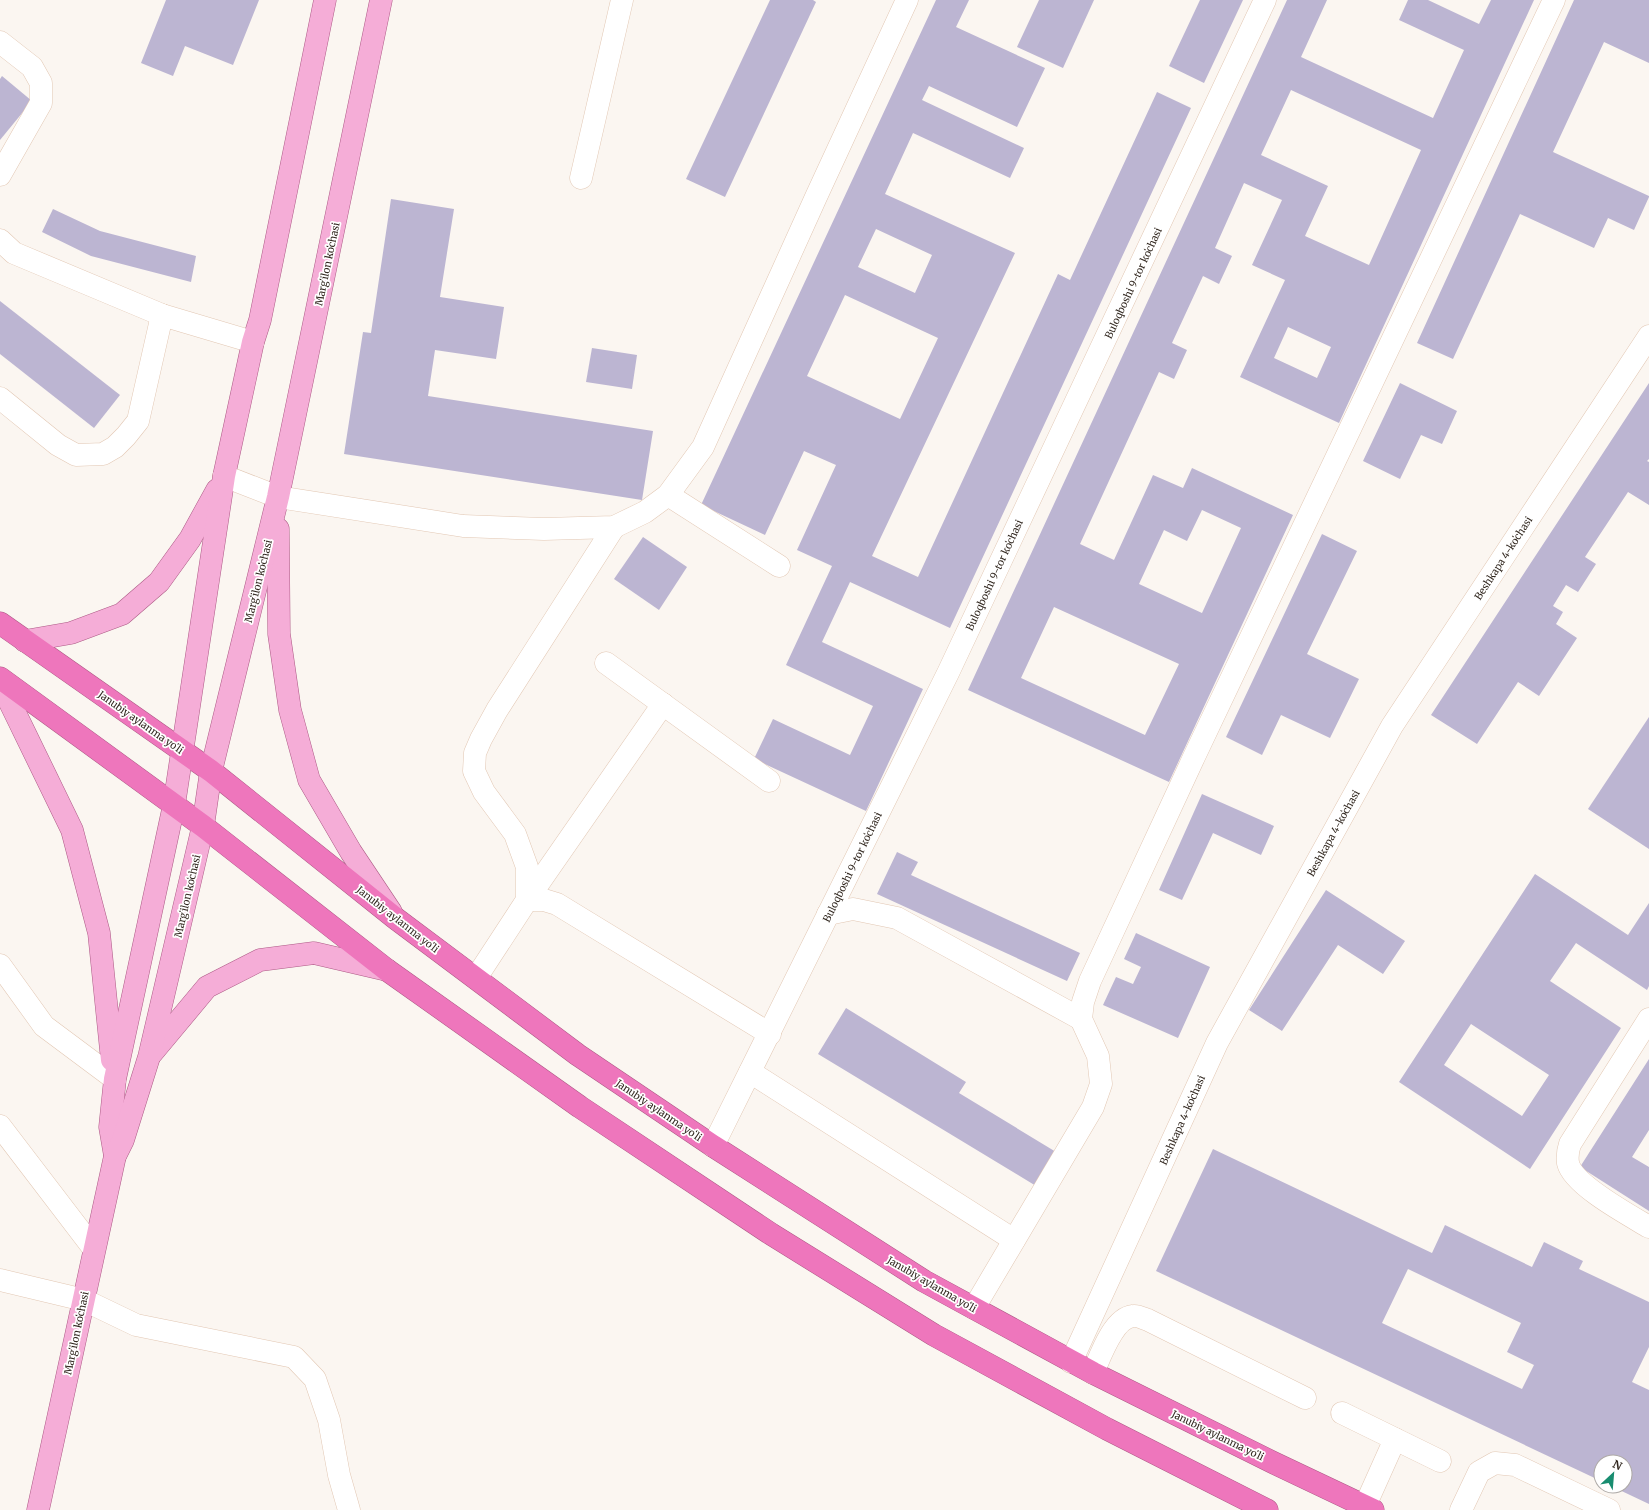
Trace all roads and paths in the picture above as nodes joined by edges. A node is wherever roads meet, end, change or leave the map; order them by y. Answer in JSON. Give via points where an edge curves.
{"nodes":[{"id":1,"x":325,"y":0,"type":"edge"},
{"id":2,"x":381,"y":0,"type":"edge"},
{"id":3,"x":622,"y":0,"type":"edge"},
{"id":4,"x":908,"y":0,"type":"edge"},
{"id":5,"x":1265,"y":0,"type":"edge"},
{"id":6,"x":1554,"y":0,"type":"edge"},
{"id":7,"x":0,"y":42,"type":"edge"},
{"id":8,"x":0,"y":175,"type":"edge"},
{"id":9,"x":581,"y":178,"type":"dead end"},
{"id":10,"x":0,"y":240,"type":"edge"},
{"id":11,"x":162,"y":315,"type":"junction"},
{"id":12,"x":1649,"y":336,"type":"edge"},
{"id":13,"x":253,"y":342,"type":"junction"},
{"id":14,"x":0,"y":398,"type":"edge"},
{"id":15,"x":224,"y":476,"type":"junction"},
{"id":16,"x":668,"y":495,"type":"junction"},
{"id":17,"x":278,"y":497,"type":"junction"},
{"id":18,"x":614,"y":527,"type":"junction"},
{"id":19,"x":779,"y":566,"type":"dead end"},
{"id":20,"x":0,"y":623,"type":"edge"},
{"id":21,"x":25,"y":641,"type":"junction"},
{"id":22,"x":606,"y":663,"type":"dead end"},
{"id":23,"x":0,"y":678,"type":"edge"},
{"id":24,"x":0,"y":682,"type":"edge"},
{"id":25,"x":663,"y":704,"type":"junction"},
{"id":26,"x":183,"y":752,"type":"junction"},
{"id":27,"x":210,"y":771,"type":"junction"},
{"id":28,"x":769,"y":781,"type":"dead end"},
{"id":29,"x":174,"y":804,"type":"junction"},
{"id":30,"x":203,"y":826,"type":"junction"},
{"id":31,"x":527,"y":900,"type":"junction"},
{"id":32,"x":828,"y":914,"type":"junction"},
{"id":33,"x":395,"y":918,"type":"junction"},
{"id":34,"x":0,"y":965,"type":"edge"},
{"id":35,"x":387,"y":970,"type":"junction"},
{"id":36,"x":476,"y":978,"type":"junction"},
{"id":37,"x":1081,"y":1019,"type":"junction"},
{"id":38,"x":1649,"y":1019,"type":"edge"},
{"id":39,"x":770,"y":1034,"type":"junction"},
{"id":40,"x":149,"y":1057,"type":"junction"},
{"id":41,"x":750,"y":1072,"type":"junction"},
{"id":42,"x":114,"y":1079,"type":"junction"},
{"id":43,"x":0,"y":1126,"type":"edge"},
{"id":44,"x":713,"y":1146,"type":"junction"},
{"id":45,"x":115,"y":1156,"type":"junction"},
{"id":46,"x":1649,"y":1227,"type":"edge"},
{"id":47,"x":1014,"y":1240,"type":"junction"},
{"id":48,"x":94,"y":1249,"type":"junction"},
{"id":49,"x":0,"y":1280,"type":"edge"},
{"id":50,"x":84,"y":1300,"type":"junction"},
{"id":51,"x":974,"y":1308,"type":"junction"},
{"id":52,"x":1071,"y":1362,"type":"junction"},
{"id":53,"x":1093,"y":1373,"type":"junction"},
{"id":54,"x":1305,"y":1398,"type":"dead end"},
{"id":55,"x":1342,"y":1413,"type":"dead end"},
{"id":56,"x":1395,"y":1439,"type":"junction"},
{"id":57,"x":1440,"y":1461,"type":"dead end"},
{"id":58,"x":1369,"y":1508,"type":"edge"},
{"id":59,"x":38,"y":1510,"type":"edge"},
{"id":60,"x":350,"y":1510,"type":"edge"},
{"id":61,"x":1267,"y":1510,"type":"edge"},
{"id":62,"x":1461,"y":1510,"type":"edge"},
{"id":63,"x":1609,"y":1510,"type":"edge"}],
"edges":[{"from":1,"to":13,"type":"main road","name":"Margʻilon koʻchasi","via":[[260,320]]},
{"from":2,"to":17,"type":"main road","name":"Margʻilon koʻchasi"},
{"from":3,"to":9,"type":"street"},
{"from":4,"to":16,"type":"street","via":[[703,447]]},
{"from":5,"to":32,"type":"street","name":"Buloqboshi 9-tor koʻchasi","via":[[948,673]]},
{"from":6,"to":37,"type":"street","via":[[1093,973],[1083,1002]]},
{"from":7,"to":8,"type":"street","via":[[32,66],[41,83],[42,103]]},
{"from":10,"to":11,"type":"street","via":[[14,253]]},
{"from":11,"to":13,"type":"street"},
{"from":11,"to":14,"type":"street","via":[[138,422],[115,447],[103,454],[76,455],[58,445]]},
{"from":12,"to":52,"type":"street","name":"Beshkapa 4-koʻchasi","via":[[1392,726],[1217,1042]]},
{"from":13,"to":15,"type":"main road","name":"Margʻilon koʻchasi"},
{"from":15,"to":17,"type":"street"},
{"from":15,"to":21,"type":"main road","via":[[190,539],[159,582],[122,614],[71,633]]},
{"from":15,"to":26,"type":"main road","name":"Margʻilon koʻchasi"},
{"from":16,"to":18,"type":"street","via":[[644,512]]},
{"from":16,"to":19,"type":"street"},
{"from":17,"to":18,"type":"street","via":[[463,526],[544,529]]},
{"from":17,"to":27,"type":"main road","name":"Margʻilon koʻchasi"},
{"from":17,"to":33,"type":"main road","via":[[279,634],[290,710],[309,780],[351,852]]},
{"from":18,"to":31,"type":"street","via":[[497,710],[475,754],[474,771],[484,792],[515,834],[527,867]]},
{"from":20,"to":21,"type":"highway","name":"Janubiy aylanma yoʻli"},
{"from":21,"to":26,"type":"highway","name":"Janubiy aylanma yoʻli"},
{"from":22,"to":25,"type":"street"},
{"from":23,"to":29,"type":"highway"},
{"from":24,"to":42,"type":"main road","via":[[72,830],[99,933]]},
{"from":25,"to":28,"type":"street"},
{"from":25,"to":31,"type":"street"},
{"from":26,"to":27,"type":"highway","name":"Janubiy aylanma yoʻli"},
{"from":26,"to":29,"type":"main road","name":"Margʻilon koʻchasi"},
{"from":27,"to":30,"type":"main road","name":"Margʻilon koʻchasi"},
{"from":27,"to":33,"type":"highway","name":"Janubiy aylanma yoʻli"},
{"from":29,"to":30,"type":"highway"},
{"from":29,"to":42,"type":"main road","name":"Margʻilon koʻchasi"},
{"from":30,"to":35,"type":"highway"},
{"from":30,"to":40,"type":"main road","name":"Margʻilon koʻchasi"},
{"from":31,"to":36,"type":"street"},
{"from":31,"to":39,"type":"street","via":[[544,900],[557,904]]},
{"from":32,"to":37,"type":"street","via":[[852,909],[897,918]]},
{"from":32,"to":39,"type":"street","name":"Buloqboshi 9-tor koʻchasi"},
{"from":33,"to":36,"type":"highway","name":"Janubiy aylanma yoʻli"},
{"from":34,"to":42,"type":"street","via":[[44,1026]]},
{"from":35,"to":40,"type":"main road","via":[[314,953],[260,960],[207,986]]},
{"from":35,"to":61,"type":"highway","via":[[586,1111],[770,1234],[934,1335],[1107,1429]]},
{"from":36,"to":44,"type":"highway","name":"Janubiy aylanma yoʻli","via":[[578,1055]]},
{"from":37,"to":47,"type":"street","via":[[1098,1056],[1101,1084],[1093,1107]]},
{"from":38,"to":46,"type":"street","via":[[1570,1144],[1568,1155],[1568,1164],[1582,1184]]},
{"from":39,"to":41,"type":"street","name":"Buloqboshi 9-tor koʻchasi"},
{"from":40,"to":45,"type":"main road","name":"Margʻilon koʻchasi","via":[[123,1140]]},
{"from":41,"to":44,"type":"street","name":"Buloqboshi 9-tor koʻchasi"},
{"from":41,"to":47,"type":"street"},
{"from":42,"to":45,"type":"main road","name":"Margʻilon koʻchasi","via":[[110,1127]]},
{"from":43,"to":48,"type":"street"},
{"from":44,"to":51,"type":"highway","name":"Janubiy aylanma yoʻli","via":[[924,1281]]},
{"from":45,"to":48,"type":"main road","name":"Margʻilon koʻchasi"},
{"from":47,"to":51,"type":"street"},
{"from":48,"to":50,"type":"main road","name":"Margʻilon koʻchasi"},
{"from":49,"to":50,"type":"street"},
{"from":50,"to":59,"type":"main road","name":"Margʻilon koʻchasi"},
{"from":50,"to":60,"type":"street","via":[[136,1325],[294,1357],[315,1379],[329,1420],[339,1475]]},
{"from":51,"to":52,"type":"highway","name":"Janubiy aylanma yoʻli"},
{"from":52,"to":53,"type":"highway","name":"Janubiy aylanma yoʻli"},
{"from":53,"to":54,"type":"street","via":[[1111,1334],[1124,1319],[1134,1316],[1148,1320]]},
{"from":53,"to":58,"type":"highway","name":"Janubiy aylanma yoʻli"},
{"from":55,"to":56,"type":"street"},
{"from":56,"to":57,"type":"street"},
{"from":56,"to":58,"type":"street"},
{"from":62,"to":63,"type":"street","via":[[1479,1472],[1495,1463],[1515,1465]]}]}
